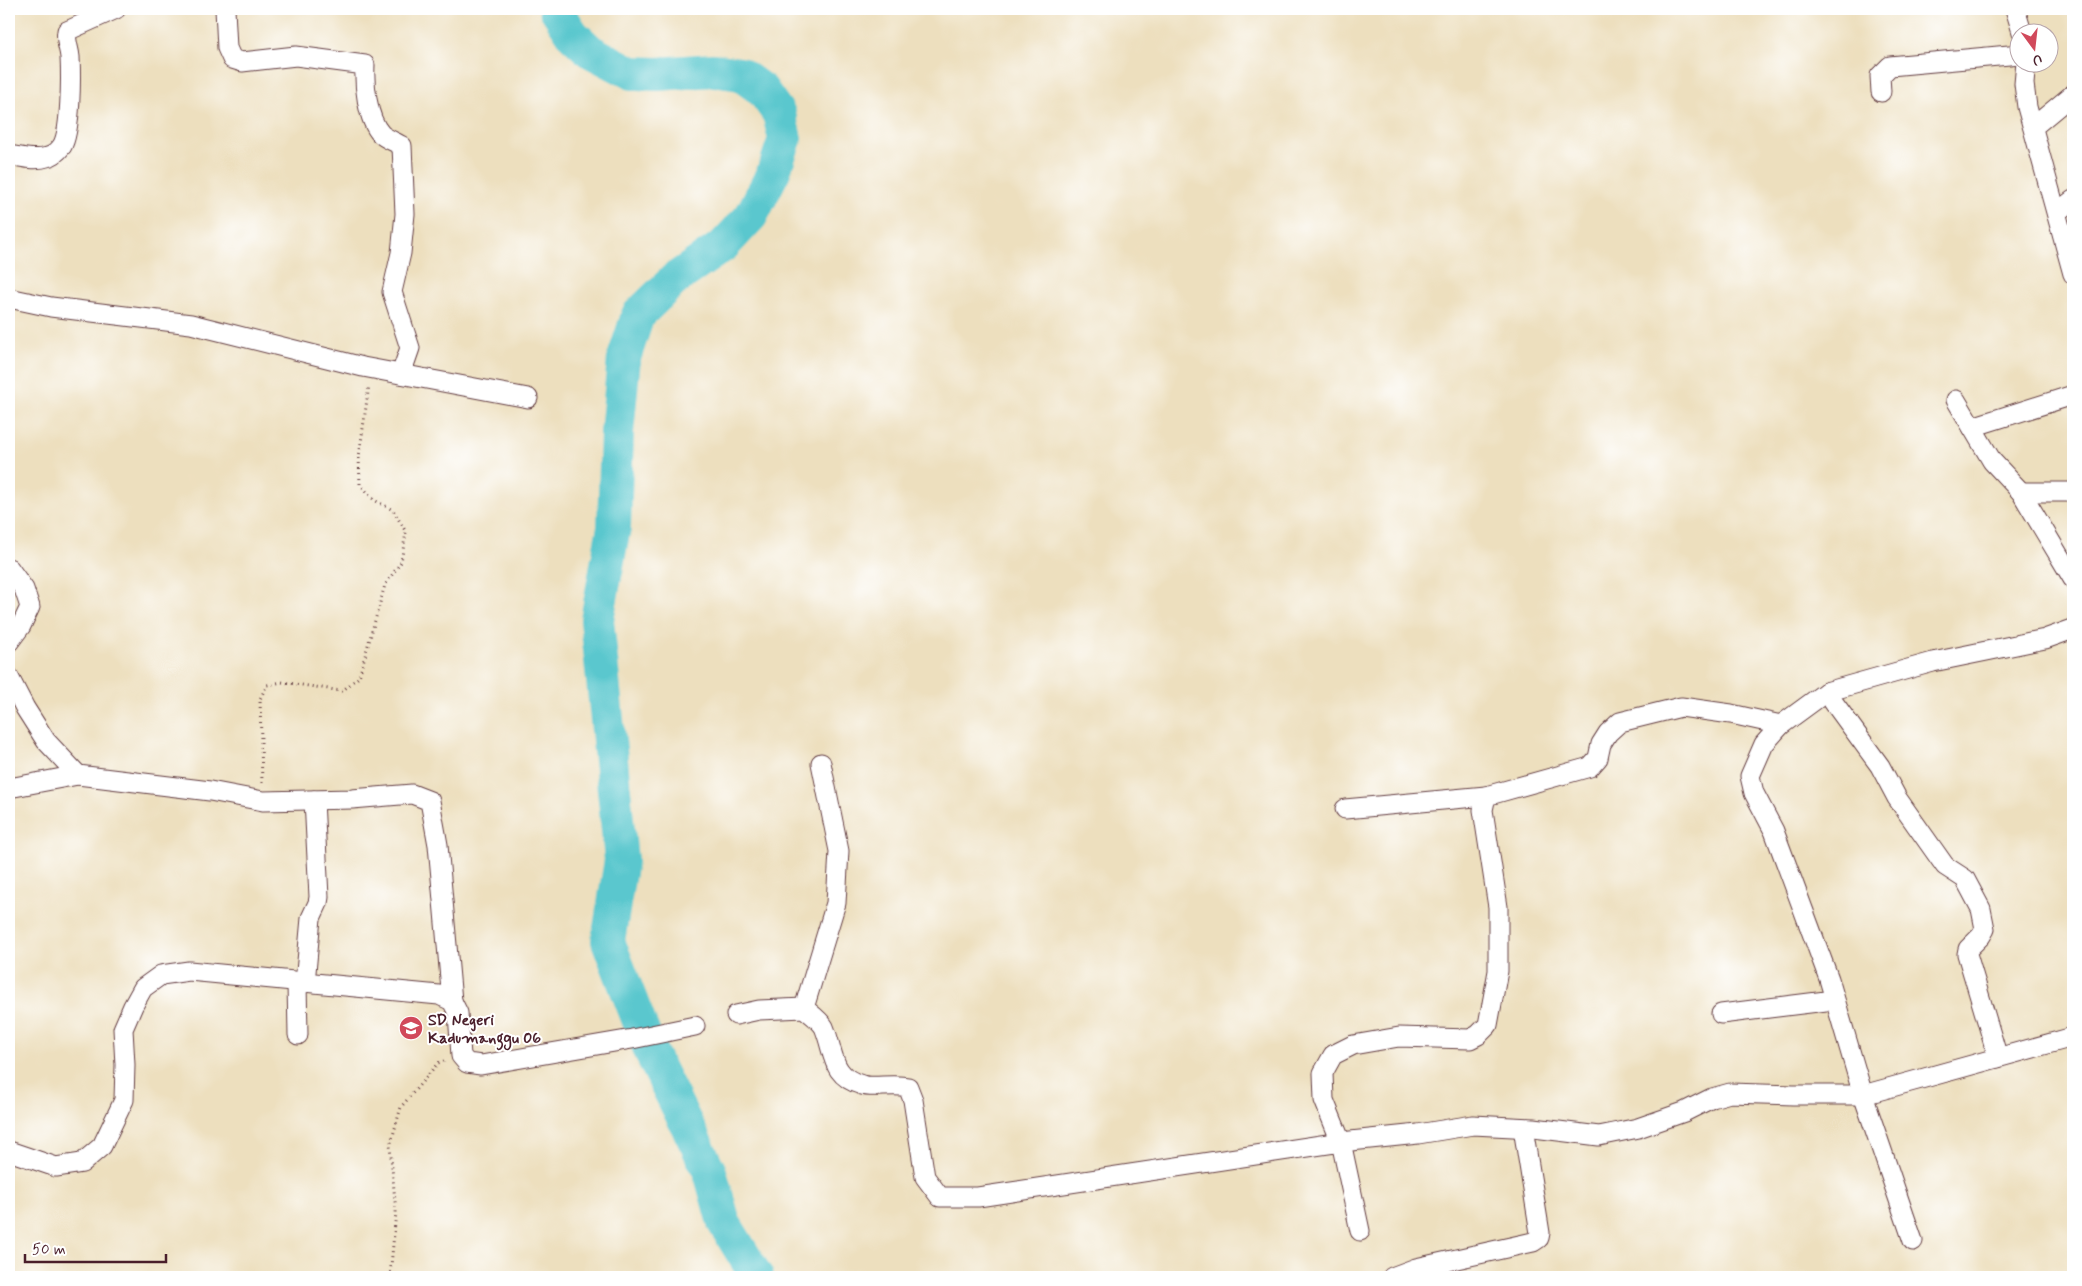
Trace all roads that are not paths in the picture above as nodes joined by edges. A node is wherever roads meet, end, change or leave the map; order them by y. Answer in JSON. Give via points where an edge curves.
{"nodes":[{"id":1,"x":116,"y":9,"type":"edge"},
{"id":2,"x":225,"y":9,"type":"edge"},
{"id":3,"x":2010,"y":55,"type":"edge"},
{"id":4,"x":2025,"y":72,"type":"edge"},
{"id":5,"x":1881,"y":92,"type":"dead end"},
{"id":6,"x":2073,"y":94,"type":"edge"},
{"id":7,"x":2038,"y":123,"type":"dead end"},
{"id":8,"x":9,"y":155,"type":"edge"},
{"id":9,"x":2073,"y":274,"type":"edge"},
{"id":10,"x":9,"y":298,"type":"edge"},
{"id":11,"x":401,"y":374,"type":"junction"},
{"id":12,"x":2073,"y":395,"type":"edge"},
{"id":13,"x":528,"y":398,"type":"dead end"},
{"id":14,"x":1956,"y":400,"type":"dead end"},
{"id":15,"x":1972,"y":427,"type":"junction"},
{"id":16,"x":2021,"y":492,"type":"junction"},
{"id":17,"x":2073,"y":492,"type":"edge"},
{"id":18,"x":9,"y":568,"type":"edge"},
{"id":19,"x":2073,"y":579,"type":"edge"},
{"id":20,"x":2073,"y":629,"type":"edge"},
{"id":21,"x":9,"y":642,"type":"edge"},
{"id":22,"x":9,"y":677,"type":"edge"},
{"id":23,"x":1826,"y":692,"type":"junction"},
{"id":24,"x":1781,"y":725,"type":"junction"},
{"id":25,"x":821,"y":763,"type":"dead end"},
{"id":26,"x":78,"y":775,"type":"junction"},
{"id":27,"x":9,"y":788,"type":"edge"},
{"id":28,"x":1486,"y":796,"type":"junction"},
{"id":29,"x":314,"y":800,"type":"junction"},
{"id":30,"x":1346,"y":809,"type":"dead end"},
{"id":31,"x":301,"y":983,"type":"junction"},
{"id":32,"x":1834,"y":1000,"type":"junction"},
{"id":33,"x":452,"y":1001,"type":"junction"},
{"id":34,"x":804,"y":1008,"type":"junction"},
{"id":35,"x":1721,"y":1014,"type":"dead end"},
{"id":36,"x":736,"y":1015,"type":"dead end"},
{"id":37,"x":695,"y":1026,"type":"dead end"},
{"id":38,"x":298,"y":1035,"type":"dead end"},
{"id":39,"x":2073,"y":1037,"type":"edge"},
{"id":40,"x":1998,"y":1058,"type":"junction"},
{"id":41,"x":1863,"y":1095,"type":"junction"},
{"id":42,"x":1523,"y":1128,"type":"junction"},
{"id":43,"x":1341,"y":1142,"type":"junction"},
{"id":44,"x":9,"y":1151,"type":"edge"},
{"id":45,"x":1360,"y":1231,"type":"dead end"},
{"id":46,"x":1913,"y":1242,"type":"dead end"},
{"id":47,"x":1392,"y":1277,"type":"edge"}],
"edges":[{"from":1,"to":8,"type":"street","via":[[67,31],[70,93],[63,145],[48,157]]},
{"from":2,"to":11,"type":"street","via":[[227,48],[232,59],[242,62],[296,56],[365,65],[364,83],[369,110],[381,134],[402,146],[404,214],[401,253],[392,292],[410,348]]},
{"from":3,"to":5,"type":"street","via":[[1890,66],[1880,76]]},
{"from":4,"to":9,"type":"street","via":[[2027,107]]},
{"from":6,"to":7,"type":"street"},
{"from":10,"to":11,"type":"street","via":[[60,308],[190,324]]},
{"from":11,"to":13,"type":"street"},
{"from":12,"to":15,"type":"street"},
{"from":14,"to":15,"type":"street"},
{"from":15,"to":16,"type":"street","via":[[1992,461]]},
{"from":16,"to":17,"type":"street"},
{"from":16,"to":19,"type":"street"},
{"from":18,"to":21,"type":"street","via":[[24,589],[30,607]]},
{"from":20,"to":23,"type":"street","via":[[2045,639],[1933,662]]},
{"from":22,"to":26,"type":"street","via":[[46,741]]},
{"from":23,"to":24,"type":"street"},
{"from":23,"to":40,"type":"street","via":[[1880,766],[1897,798],[1945,866],[1965,879],[1981,909],[1985,929],[1967,954]]},
{"from":24,"to":28,"type":"street","via":[[1681,707],[1620,722],[1608,733],[1598,758],[1590,768]]},
{"from":24,"to":32,"type":"street","via":[[1764,744],[1750,776],[1754,793],[1774,831]]},
{"from":25,"to":34,"type":"street","via":[[839,851],[836,903]]},
{"from":26,"to":27,"type":"street"},
{"from":26,"to":29,"type":"street","via":[[210,791],[263,801]]},
{"from":28,"to":30,"type":"street"},
{"from":28,"to":43,"type":"street","via":[[1484,810],[1498,916],[1498,971],[1488,1025],[1470,1039],[1399,1037],[1353,1045],[1334,1055],[1323,1074],[1324,1100]]},
{"from":29,"to":31,"type":"street","via":[[319,897],[311,918]]},
{"from":29,"to":33,"type":"street","via":[[412,794],[430,801],[438,845]]},
{"from":31,"to":33,"type":"street","via":[[439,995]]},
{"from":31,"to":38,"type":"street"},
{"from":31,"to":44,"type":"street","via":[[189,971],[161,975],[143,988],[123,1029],[124,1100],[102,1146],[82,1163],[56,1167]]},
{"from":32,"to":35,"type":"street"},
{"from":32,"to":41,"type":"street"},
{"from":33,"to":37,"type":"street","via":[[458,1013],[461,1056],[467,1062],[481,1065]]},
{"from":34,"to":36,"type":"street","via":[[759,1010]]},
{"from":34,"to":43,"type":"street","via":[[823,1025],[836,1068],[848,1081],[865,1086],[896,1084],[908,1087],[913,1100],[925,1177],[940,1198],[978,1196]]},
{"from":39,"to":40,"type":"street"},
{"from":40,"to":41,"type":"street"},
{"from":41,"to":42,"type":"street","via":[[1730,1092],[1638,1128],[1599,1136]]},
{"from":41,"to":46,"type":"street"},
{"from":42,"to":43,"type":"street","via":[[1473,1124]]},
{"from":42,"to":47,"type":"street","via":[[1540,1233],[1538,1238],[1416,1268]]},
{"from":43,"to":45,"type":"street"}]}
